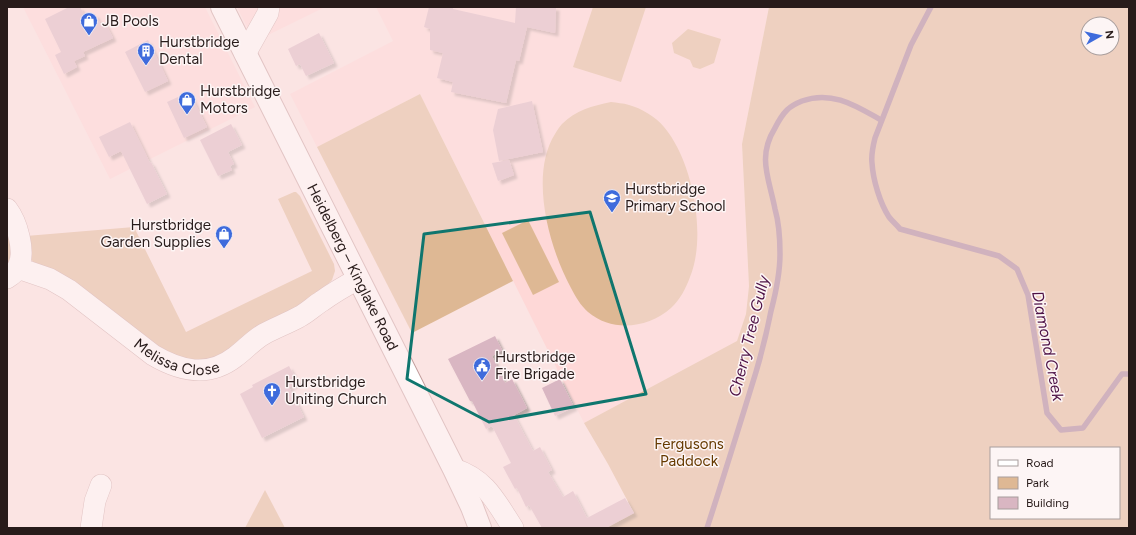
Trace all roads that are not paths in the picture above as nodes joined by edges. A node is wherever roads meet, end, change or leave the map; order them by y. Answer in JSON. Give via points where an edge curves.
{"nodes":[{"id":1,"x":222,"y":7,"type":"edge"},
{"id":2,"x":269,"y":7,"type":"edge"},
{"id":3,"x":245,"y":54,"type":"junction"},
{"id":4,"x":7,"y":209,"type":"edge"},
{"id":5,"x":13,"y":273,"type":"edge"},
{"id":6,"x":358,"y":279,"type":"junction"},
{"id":7,"x":454,"y":469,"type":"junction"},
{"id":8,"x":101,"y":485,"type":"dead end"},
{"id":9,"x":91,"y":528,"type":"edge"},
{"id":10,"x":480,"y":528,"type":"edge"},
{"id":11,"x":513,"y":528,"type":"edge"}],
"edges":[{"from":1,"to":3,"type":"main road","name":"Heidelberg – Kinglake Road"},
{"from":2,"to":3,"type":"street"},
{"from":3,"to":6,"type":"main road","name":"Heidelberg – Kinglake Road"},
{"from":4,"to":5,"type":"street","name":"Melissa Close","via":[[15,223],[20,241],[21,256]]},
{"from":5,"to":6,"type":"street","name":"Melissa Close","via":[[50,280],[65,287],[153,355],[179,368],[195,371],[212,368],[235,358],[260,336],[299,317]]},
{"from":6,"to":7,"type":"main road","name":"Heidelberg – Kinglake Road"},
{"from":7,"to":10,"type":"main road","name":"Heidelberg – Kinglake Road"},
{"from":7,"to":11,"type":"street","via":[[470,475],[485,487]]},
{"from":8,"to":9,"type":"street","via":[[95,501]]}]}
